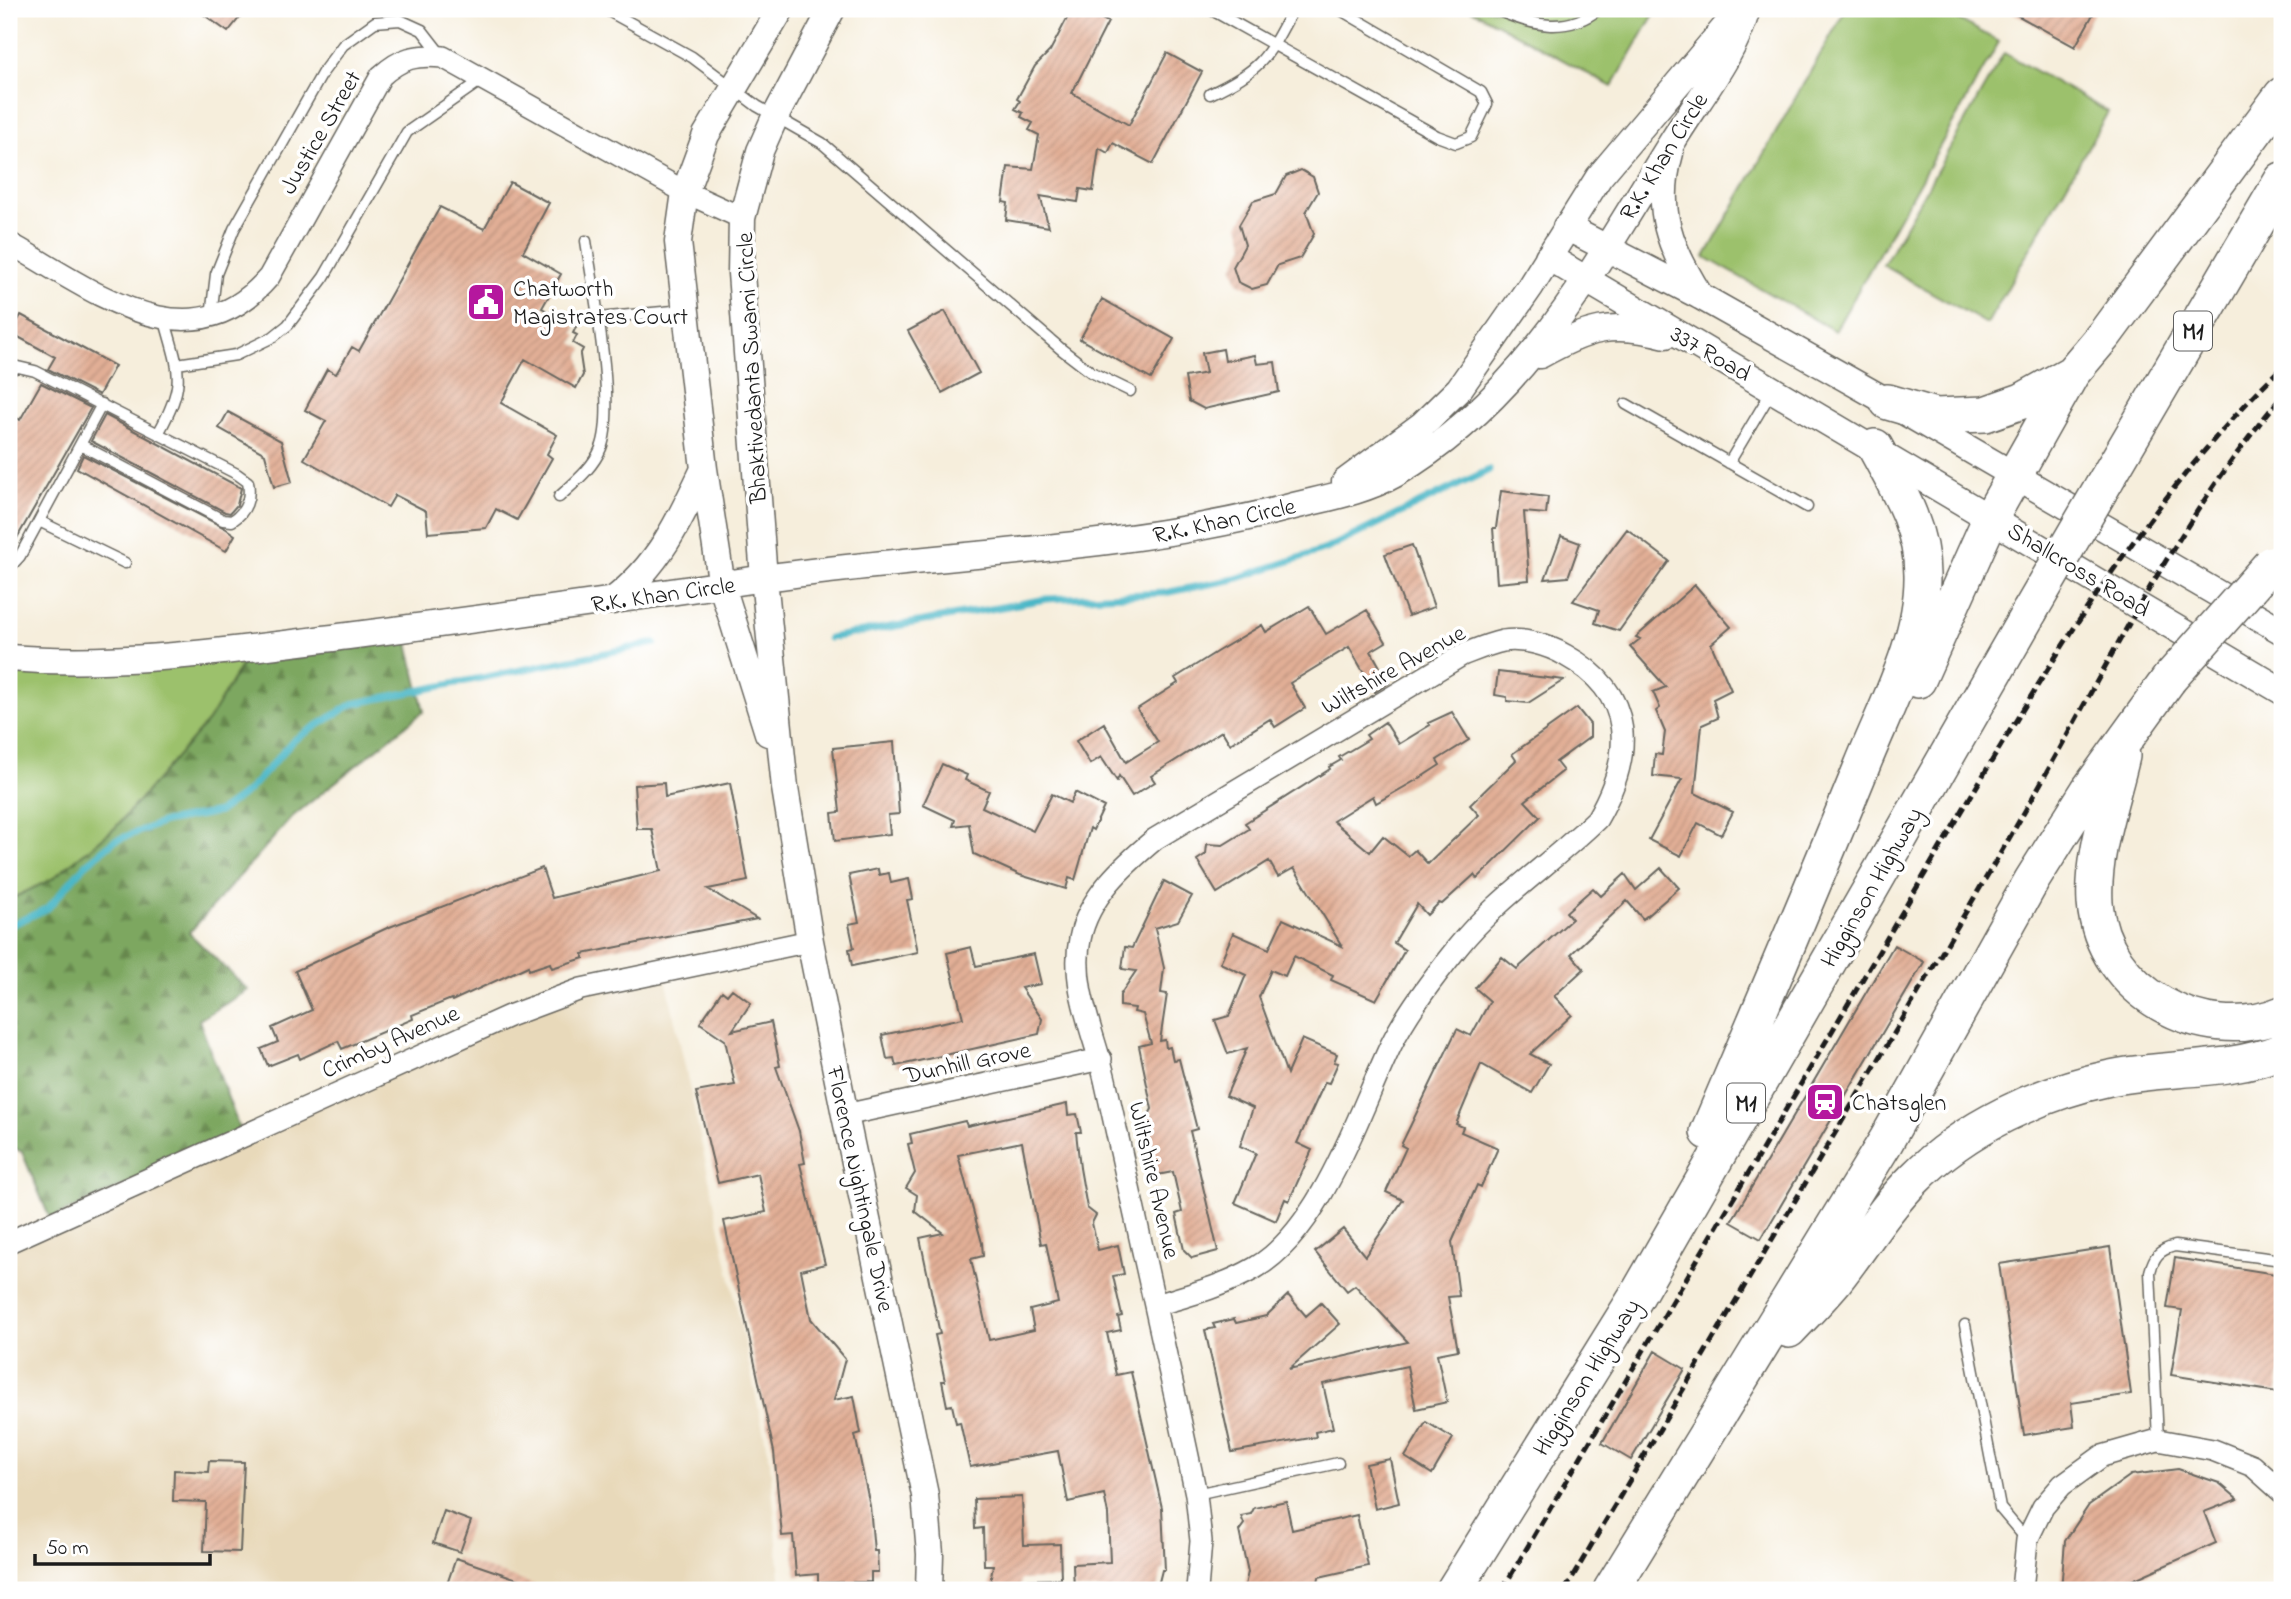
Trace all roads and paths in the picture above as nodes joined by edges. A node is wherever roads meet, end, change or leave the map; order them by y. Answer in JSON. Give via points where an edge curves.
{"nodes":[{"id":1,"x":605,"y":9,"type":"edge"},
{"id":2,"x":781,"y":9,"type":"edge"},
{"id":3,"x":832,"y":9,"type":"edge"},
{"id":4,"x":1210,"y":9,"type":"edge"},
{"id":5,"x":1293,"y":9,"type":"edge"},
{"id":6,"x":1339,"y":9,"type":"edge"},
{"id":7,"x":1495,"y":9,"type":"edge"},
{"id":8,"x":1598,"y":9,"type":"edge"},
{"id":9,"x":1738,"y":9,"type":"edge"},
{"id":10,"x":1748,"y":9,"type":"edge"},
{"id":11,"x":1273,"y":46,"type":"junction"},
{"id":12,"x":443,"y":57,"type":"junction"},
{"id":13,"x":483,"y":79,"type":"junction"},
{"id":14,"x":733,"y":88,"type":"junction"},
{"id":15,"x":1210,"y":94,"type":"dead end"},
{"id":16,"x":2282,"y":95,"type":"edge"},
{"id":17,"x":775,"y":117,"type":"junction"},
{"id":18,"x":1674,"y":138,"type":"junction"},
{"id":19,"x":2282,"y":180,"type":"edge"},
{"id":20,"x":685,"y":191,"type":"junction"},
{"id":21,"x":742,"y":218,"type":"junction"},
{"id":22,"x":1566,"y":227,"type":"junction"},
{"id":23,"x":586,"y":241,"type":"dead end"},
{"id":24,"x":9,"y":243,"type":"edge"},
{"id":25,"x":1606,"y":249,"type":"junction"},
{"id":26,"x":1548,"y":257,"type":"junction"},
{"id":27,"x":1586,"y":280,"type":"junction"},
{"id":28,"x":1700,"y":296,"type":"junction"},
{"id":29,"x":684,"y":310,"type":"junction"},
{"id":30,"x":211,"y":317,"type":"junction"},
{"id":31,"x":598,"y":318,"type":"junction"},
{"id":32,"x":165,"y":321,"type":"junction"},
{"id":33,"x":1691,"y":342,"type":"junction"},
{"id":34,"x":1525,"y":363,"type":"junction"},
{"id":35,"x":177,"y":364,"type":"junction"},
{"id":36,"x":9,"y":370,"type":"edge"},
{"id":37,"x":2072,"y":373,"type":"junction"},
{"id":38,"x":1773,"y":389,"type":"junction"},
{"id":39,"x":1130,"y":391,"type":"dead end"},
{"id":40,"x":1888,"y":402,"type":"junction"},
{"id":41,"x":102,"y":404,"type":"junction"},
{"id":42,"x":1626,"y":404,"type":"dead end"},
{"id":43,"x":159,"y":432,"type":"junction"},
{"id":44,"x":81,"y":445,"type":"junction"},
{"id":45,"x":1875,"y":447,"type":"junction"},
{"id":46,"x":1729,"y":463,"type":"junction"},
{"id":47,"x":704,"y":469,"type":"junction"},
{"id":48,"x":2013,"y":474,"type":"junction"},
{"id":49,"x":559,"y":497,"type":"dead end"},
{"id":50,"x":1314,"y":501,"type":"junction"},
{"id":51,"x":1807,"y":507,"type":"dead end"},
{"id":52,"x":1991,"y":517,"type":"junction"},
{"id":53,"x":39,"y":521,"type":"junction"},
{"id":54,"x":2276,"y":558,"type":"edge"},
{"id":55,"x":125,"y":563,"type":"dead end"},
{"id":56,"x":9,"y":568,"type":"edge"},
{"id":57,"x":764,"y":578,"type":"junction"},
{"id":58,"x":723,"y":586,"type":"junction"},
{"id":59,"x":611,"y":602,"type":"junction"},
{"id":60,"x":2282,"y":631,"type":"edge"},
{"id":61,"x":9,"y":658,"type":"edge"},
{"id":62,"x":2282,"y":691,"type":"edge"},
{"id":63,"x":2126,"y":739,"type":"junction"},
{"id":64,"x":785,"y":788,"type":"junction"},
{"id":65,"x":1814,"y":883,"type":"junction"},
{"id":66,"x":810,"y":941,"type":"junction"},
{"id":67,"x":2282,"y":1014,"type":"edge"},
{"id":68,"x":2282,"y":1051,"type":"edge"},
{"id":69,"x":1101,"y":1059,"type":"junction"},
{"id":70,"x":845,"y":1115,"type":"junction"},
{"id":71,"x":9,"y":1242,"type":"edge"},
{"id":72,"x":2282,"y":1260,"type":"edge"},
{"id":73,"x":1635,"y":1299,"type":"junction"},
{"id":74,"x":1156,"y":1305,"type":"junction"},
{"id":75,"x":1965,"y":1325,"type":"dead end"},
{"id":76,"x":1735,"y":1390,"type":"junction"},
{"id":77,"x":2158,"y":1440,"type":"junction"},
{"id":78,"x":1338,"y":1463,"type":"dead end"},
{"id":79,"x":2282,"y":1492,"type":"edge"},
{"id":80,"x":1196,"y":1494,"type":"junction"},
{"id":81,"x":2027,"y":1541,"type":"junction"},
{"id":82,"x":929,"y":1590,"type":"edge"},
{"id":83,"x":1197,"y":1590,"type":"edge"},
{"id":84,"x":1454,"y":1590,"type":"edge"},
{"id":85,"x":1611,"y":1590,"type":"edge"},
{"id":86,"x":2022,"y":1590,"type":"edge"}],
"edges":[{"from":1,"to":14,"type":"lane","via":[[692,57]]},
{"from":2,"to":14,"type":"street","name":"Bhaktivedanta Swami Circle"},
{"from":3,"to":17,"type":"street","name":"Bhaktivedanta Swami Circle"},
{"from":4,"to":11,"type":"lane"},
{"from":5,"to":11,"type":"lane"},
{"from":6,"to":11,"type":"lane","via":[[1481,92],[1487,104],[1471,137],[1448,141]]},
{"from":7,"to":8,"type":"lane","via":[[1558,26],[1578,22]]},
{"from":9,"to":22,"type":"street","name":"R.K. Khan Circle","via":[[1599,177]]},
{"from":10,"to":18,"type":"street","name":"R.K. Khan Circle","via":[[1731,46]]},
{"from":11,"to":15,"type":"lane","via":[[1252,72]]},
{"from":12,"to":13,"type":"street"},
{"from":12,"to":30,"type":"street","name":"Justice Street","via":[[408,58],[381,76],[270,277],[243,302]]},
{"from":12,"to":30,"type":"lane","via":[[422,30],[400,20],[375,22],[343,45],[234,229],[216,274]]},
{"from":13,"to":20,"type":"street"},
{"from":13,"to":35,"type":"lane","via":[[407,132],[324,277],[288,325],[236,355]]},
{"from":14,"to":17,"type":"lane"},
{"from":14,"to":20,"type":"street","name":"Bhaktivedanta Swami Circle","via":[[706,135]]},
{"from":16,"to":37,"type":"highway"},
{"from":17,"to":21,"type":"street","name":"Bhaktivedanta Swami Circle","via":[[760,151]]},
{"from":17,"to":39,"type":"lane","via":[[849,163],[1061,349],[1091,372]]},
{"from":18,"to":25,"type":"street","name":"R.K. Khan Circle"},
{"from":18,"to":28,"type":"street","via":[[1664,210],[1667,234]]},
{"from":19,"to":73,"type":"highway","name":"Higginson Highway","number":"M1","bridge":true},
{"from":20,"to":21,"type":"street"},
{"from":20,"to":29,"type":"street","name":"Bhaktivedanta Swami Circle","via":[[678,242]]},
{"from":21,"to":57,"type":"street","name":"Bhaktivedanta Swami Circle","via":[[741,274]]},
{"from":22,"to":25,"type":"street","name":"337 Road"},
{"from":22,"to":26,"type":"street","name":"R.K. Khan Circle"},
{"from":23,"to":31,"type":"lane"},
{"from":24,"to":32,"type":"street","name":"Justice Street","via":[[137,313]]},
{"from":25,"to":27,"type":"street","name":"R.K. Khan Circle"},
{"from":25,"to":28,"type":"street","name":"337 Road"},
{"from":26,"to":27,"type":"street","name":"337 Road"},
{"from":26,"to":50,"type":"street","name":"R.K. Khan Circle","via":[[1481,361],[1442,407],[1369,467]]},
{"from":27,"to":33,"type":"street","name":"337 Road"},
{"from":27,"to":34,"type":"street","name":"R.K. Khan Circle"},
{"from":28,"to":40,"type":"street","name":"337 Road"},
{"from":29,"to":31,"type":"lane"},
{"from":29,"to":47,"type":"street","name":"Bhaktivedanta Swami Circle"},
{"from":30,"to":32,"type":"street","name":"Justice Street"},
{"from":31,"to":49,"type":"lane","via":[[607,416],[601,448],[585,473]]},
{"from":32,"to":35,"type":"lane"},
{"from":33,"to":34,"type":"street","via":[[1640,328],[1597,328]]},
{"from":33,"to":38,"type":"street","name":"337 Road"},
{"from":34,"to":50,"type":"street","name":"R.K. Khan Circle","via":[[1474,413],[1392,476]]},
{"from":35,"to":43,"type":"lane","via":[[177,400]]},
{"from":36,"to":41,"type":"lane","via":[[35,371]]},
{"from":37,"to":40,"type":"highway","via":[[2022,401],[1985,414],[1936,416]]},
{"from":37,"to":48,"type":"highway"},
{"from":38,"to":45,"type":"street","name":"337 Road"},
{"from":38,"to":46,"type":"lane"},
{"from":40,"to":48,"type":"street","name":"Shallcross Road"},
{"from":41,"to":43,"type":"lane"},
{"from":41,"to":44,"type":"lane"},
{"from":42,"to":46,"type":"lane"},
{"from":43,"to":44,"type":"lane","via":[[248,482],[250,493],[239,516],[223,520]]},
{"from":44,"to":53,"type":"lane"},
{"from":45,"to":52,"type":"street","name":"Shallcross Road"},
{"from":45,"to":65,"type":"highway","via":[[1911,514],[1920,547],[1918,617]]},
{"from":46,"to":51,"type":"lane"},
{"from":47,"to":58,"type":"street","name":"Bhaktivedanta Swami Circle"},
{"from":47,"to":59,"type":"street","via":[[670,539],[635,584]]},
{"from":48,"to":52,"type":"highway"},
{"from":48,"to":60,"type":"street","name":"Shallcross Road"},
{"from":50,"to":57,"type":"street","name":"R.K. Khan Circle","via":[[1168,535]]},
{"from":52,"to":62,"type":"street","name":"Shallcross Road"},
{"from":52,"to":65,"type":"highway","via":[[1863,800]]},
{"from":53,"to":55,"type":"lane"},
{"from":53,"to":56,"type":"lane"},
{"from":54,"to":63,"type":"highway","bridge":true,"via":[[2169,679]]},
{"from":57,"to":58,"type":"street","name":"R.K. Khan Circle"},
{"from":57,"to":64,"type":"street","name":"Florence Nightingale Drive"},
{"from":58,"to":59,"type":"street","name":"R.K. Khan Circle"},
{"from":58,"to":64,"type":"street","name":"Florence Nightingale Drive"},
{"from":59,"to":61,"type":"street","name":"R.K. Khan Circle","via":[[129,661]]},
{"from":63,"to":67,"type":"highway","via":[[2095,879],[2097,917],[2120,966],[2136,984],[2175,1012],[2220,1026],[2244,1025]]},
{"from":63,"to":76,"type":"highway","via":[[2032,880],[1886,1141]]},
{"from":64,"to":66,"type":"street","name":"Florence Nightingale Drive"},
{"from":65,"to":73,"type":"highway"},
{"from":66,"to":70,"type":"street","name":"Florence Nightingale Drive"},
{"from":66,"to":71,"type":"street","name":"Crimby Avenue","via":[[581,989],[533,1007]]},
{"from":68,"to":76,"type":"highway","via":[[2229,1067],[2158,1072],[2088,1084],[2030,1104],[1965,1138],[1914,1179],[1834,1281]]},
{"from":69,"to":70,"type":"street","name":"Dunhill Grove"},
{"from":69,"to":74,"type":"street","name":"Wiltshire Avenue"},
{"from":69,"to":74,"type":"street","name":"Wiltshire Avenue","via":[[1077,974],[1080,937],[1097,900],[1124,865],[1155,839],[1462,655],[1504,641],[1532,643],[1560,652],[1598,677],[1621,719],[1623,745],[1612,792],[1597,819],[1457,947],[1392,1042],[1345,1149],[1313,1207],[1287,1241],[1257,1268],[1213,1288]]},
{"from":70,"to":82,"type":"street","name":"Florence Nightingale Drive","via":[[925,1495]]},
{"from":72,"to":77,"type":"lane","via":[[2175,1246],[2162,1249],[2154,1258],[2150,1272]]},
{"from":73,"to":84,"type":"highway","name":"Higginson Highway","number":"M1"},
{"from":74,"to":80,"type":"street","name":"Wiltshire Avenue"},
{"from":75,"to":81,"type":"lane","via":[[2000,1508]]},
{"from":76,"to":85,"type":"highway"},
{"from":77,"to":79,"type":"street","via":[[2213,1450],[2253,1466]]},
{"from":77,"to":81,"type":"street","via":[[2102,1455],[2062,1485],[2043,1507]]},
{"from":78,"to":80,"type":"lane"},
{"from":80,"to":83,"type":"street","name":"Wiltshire Avenue","via":[[1202,1541]]},
{"from":81,"to":86,"type":"street"}]}
